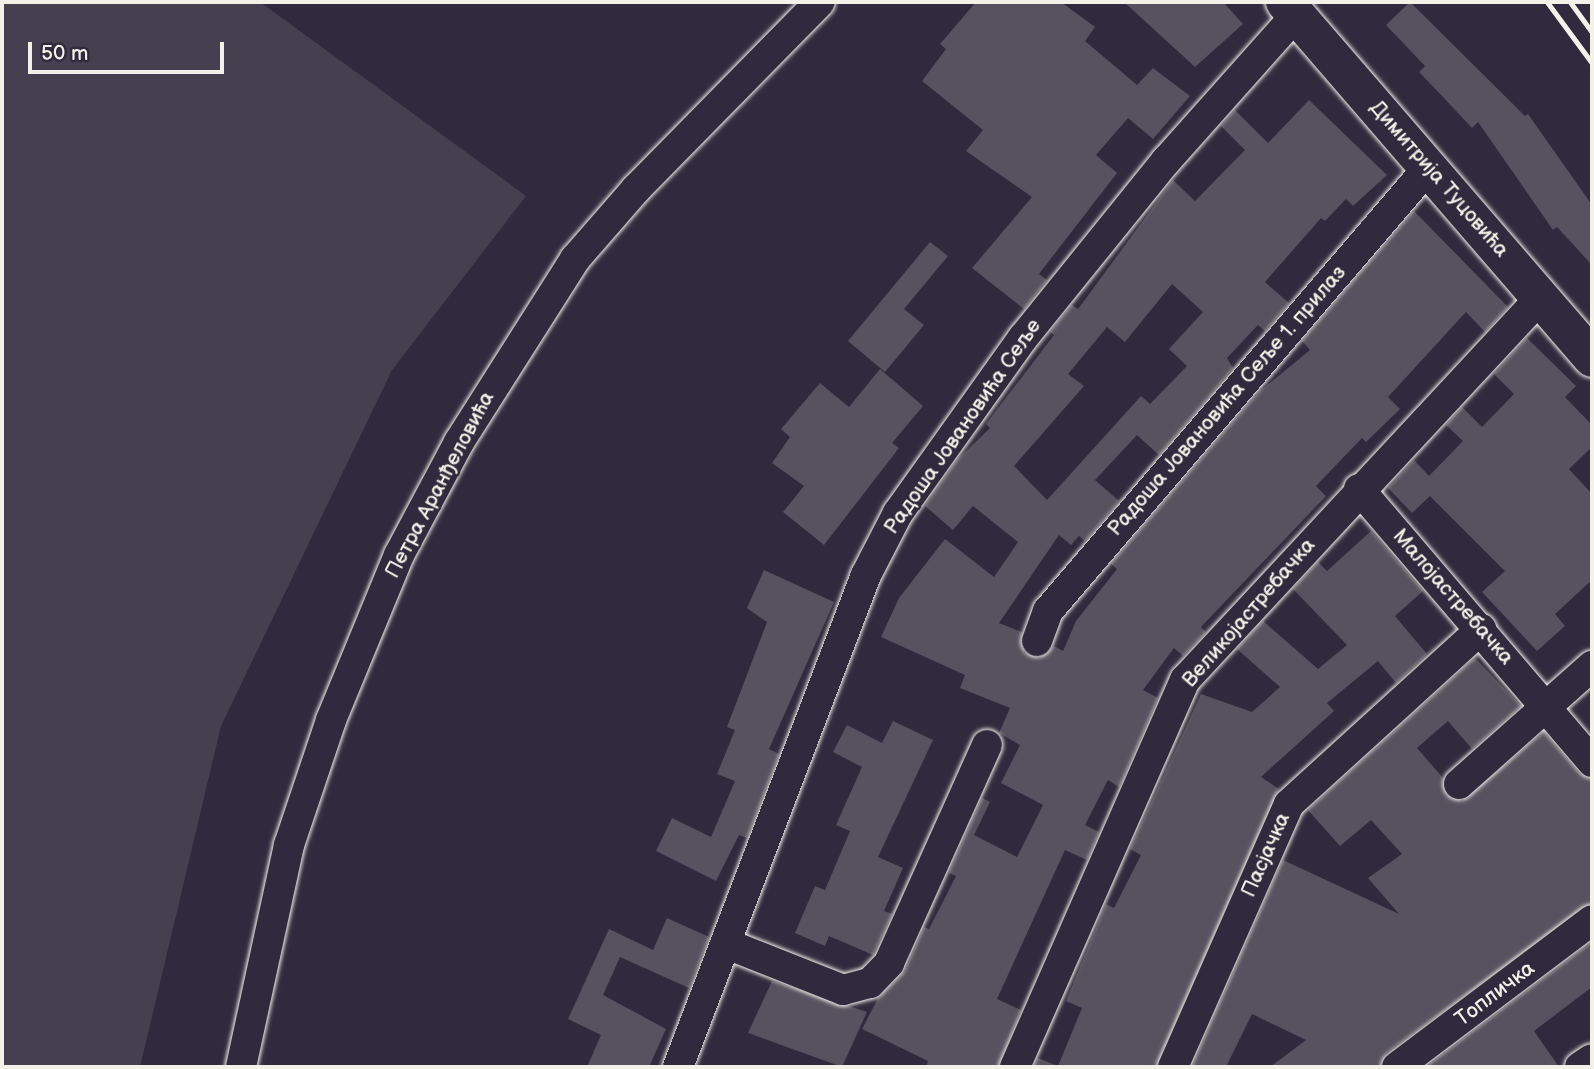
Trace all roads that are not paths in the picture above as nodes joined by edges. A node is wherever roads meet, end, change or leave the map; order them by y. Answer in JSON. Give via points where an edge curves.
{"nodes":[{"id":1,"x":820,"y":2,"type":"edge"},
{"id":2,"x":1290,"y":8,"type":"edge"},
{"id":3,"x":1428,"y":168,"type":"junction"},
{"id":4,"x":1542,"y":296,"type":"junction"},
{"id":5,"x":1592,"y":358,"type":"edge"},
{"id":6,"x":1359,"y":488,"type":"junction"},
{"id":7,"x":1481,"y":629,"type":"junction"},
{"id":8,"x":1037,"y":641,"type":"dead end"},
{"id":9,"x":1592,"y":666,"type":"edge"},
{"id":10,"x":1546,"y":706,"type":"junction"},
{"id":11,"x":987,"y":745,"type":"dead end"},
{"id":12,"x":1592,"y":762,"type":"edge"},
{"id":13,"x":1460,"y":784,"type":"dead end"},
{"id":14,"x":1592,"y":920,"type":"edge"},
{"id":15,"x":727,"y":944,"type":"junction"},
{"id":16,"x":1592,"y":1059,"type":"edge"},
{"id":17,"x":241,"y":1067,"type":"edge"},
{"id":18,"x":678,"y":1067,"type":"edge"},
{"id":19,"x":1015,"y":1067,"type":"edge"},
{"id":20,"x":1173,"y":1067,"type":"edge"},
{"id":21,"x":1397,"y":1067,"type":"edge"},
{"id":22,"x":1580,"y":1067,"type":"edge"}],
"edges":[{"from":1,"to":17,"type":"street","name":"Петра Аранђеловића","via":[[575,259],[459,442],[399,555],[331,720],[289,845]]},
{"from":2,"to":3,"type":"main road","name":"Димитрија Туцовића"},
{"from":2,"to":15,"type":"street","name":"Радоша Јовановића Сеље","via":[[1023,338],[898,513],[866,575]]},
{"from":3,"to":4,"type":"main road","name":"Димитрија Туцовића"},
{"from":3,"to":8,"type":"street","name":"Радоша Јовановића Сеље 1. прилаз","via":[[1048,611]]},
{"from":4,"to":5,"type":"main road","name":"Димитрија Туцовића"},
{"from":4,"to":6,"type":"street","name":"Великојастребачка"},
{"from":6,"to":7,"type":"street","name":"Малојастребачка"},
{"from":6,"to":19,"type":"street","name":"Великојастребачка","via":[[1185,680]]},
{"from":7,"to":10,"type":"street","name":"Малојастребачка"},
{"from":7,"to":20,"type":"street","name":"Пасјачка","via":[[1289,804]]},
{"from":9,"to":10,"type":"street"},
{"from":10,"to":12,"type":"street","name":"Малојастребачка"},
{"from":10,"to":13,"type":"street"},
{"from":11,"to":15,"type":"street","via":[[889,963],[870,983],[843,990]]},
{"from":14,"to":21,"type":"street","name":"Топличка"},
{"from":15,"to":18,"type":"street","name":"Радоша Јовановића Сеље"},
{"from":16,"to":22,"type":"street"}]}
